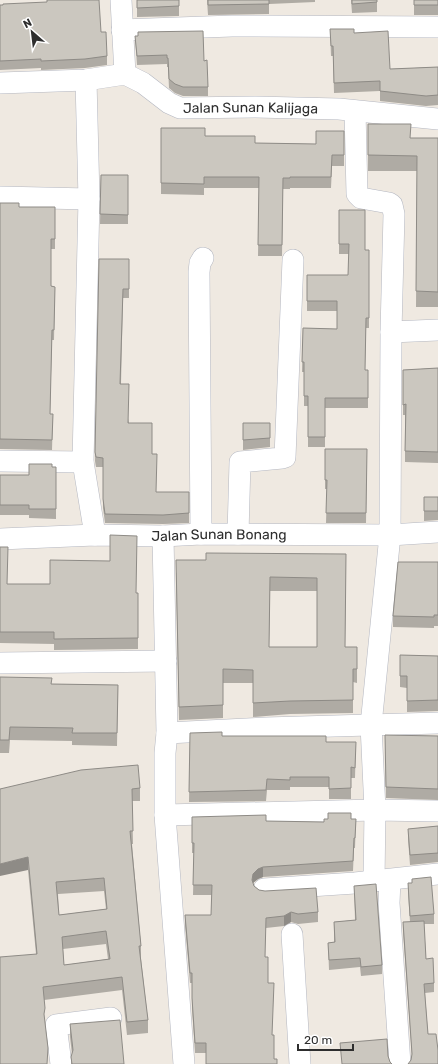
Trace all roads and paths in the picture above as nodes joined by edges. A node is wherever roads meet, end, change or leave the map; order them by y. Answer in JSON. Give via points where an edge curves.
{"nodes":[{"id":1,"x":121,"y":0,"type":"edge"},
{"id":2,"x":438,"y":27,"type":"edge"},
{"id":3,"x":122,"y":30,"type":"junction"},
{"id":4,"x":125,"y":74,"type":"junction"},
{"id":5,"x":86,"y":80,"type":"junction"},
{"id":6,"x":0,"y":83,"type":"edge"},
{"id":7,"x":355,"y":111,"type":"junction"},
{"id":8,"x":438,"y":119,"type":"edge"},
{"id":9,"x":0,"y":197,"type":"edge"},
{"id":10,"x":89,"y":199,"type":"junction"},
{"id":11,"x":203,"y":258,"type":"dead end"},
{"id":12,"x":293,"y":260,"type":"dead end"},
{"id":13,"x":438,"y":330,"type":"edge"},
{"id":14,"x":391,"y":332,"type":"junction"},
{"id":15,"x":0,"y":461,"type":"edge"},
{"id":16,"x":83,"y":462,"type":"junction"},
{"id":17,"x":438,"y":532,"type":"edge"},
{"id":18,"x":201,"y":534,"type":"junction"},
{"id":19,"x":238,"y":534,"type":"junction"},
{"id":20,"x":95,"y":535,"type":"junction"},
{"id":21,"x":390,"y":535,"type":"junction"},
{"id":22,"x":162,"y":536,"type":"junction"},
{"id":23,"x":0,"y":539,"type":"edge"},
{"id":24,"x":166,"y":661,"type":"junction"},
{"id":25,"x":0,"y":663,"type":"edge"},
{"id":26,"x":438,"y":722,"type":"edge"},
{"id":27,"x":371,"y":725,"type":"junction"},
{"id":28,"x":167,"y":733,"type":"junction"},
{"id":29,"x":375,"y":810,"type":"junction"},
{"id":30,"x":438,"y":811,"type":"edge"},
{"id":31,"x":165,"y":815,"type":"junction"},
{"id":32,"x":438,"y":874,"type":"edge"},
{"id":33,"x":382,"y":880,"type":"junction"},
{"id":34,"x":264,"y":889,"type":"edge"},
{"id":35,"x":292,"y":934,"type":"dead end"},
{"id":36,"x":111,"y":1018,"type":"dead end"},
{"id":37,"x":62,"y":1064,"type":"edge"},
{"id":38,"x":184,"y":1064,"type":"edge"},
{"id":39,"x":300,"y":1064,"type":"edge"},
{"id":40,"x":400,"y":1064,"type":"edge"}],
"edges":[{"from":1,"to":3,"type":"street"},
{"from":2,"to":3,"type":"street","via":[[232,26]]},
{"from":3,"to":4,"type":"street"},
{"from":4,"to":5,"type":"street"},
{"from":4,"to":7,"type":"street","name":"Jalan Sunan Kalijaga","via":[[180,108],[309,108]]},
{"from":5,"to":6,"type":"street"},
{"from":5,"to":10,"type":"street"},
{"from":7,"to":8,"type":"street","name":"Jalan Sunan Kalijaga"},
{"from":7,"to":14,"type":"street","via":[[358,194],[361,198],[389,203],[394,209]]},
{"from":9,"to":10,"type":"street"},
{"from":10,"to":16,"type":"street"},
{"from":11,"to":18,"type":"street","via":[[199,272]]},
{"from":12,"to":19,"type":"street","via":[[285,457],[240,462]]},
{"from":13,"to":14,"type":"street"},
{"from":14,"to":21,"type":"street"},
{"from":15,"to":16,"type":"street"},
{"from":16,"to":20,"type":"street"},
{"from":17,"to":21,"type":"street","name":"Jalan Sunan Bonang"},
{"from":18,"to":19,"type":"street","name":"Jalan Sunan Bonang"},
{"from":18,"to":22,"type":"street","name":"Jalan Sunan Bonang"},
{"from":19,"to":21,"type":"street","name":"Jalan Sunan Bonang"},
{"from":20,"to":22,"type":"street","name":"Jalan Sunan Bonang"},
{"from":20,"to":23,"type":"street","name":"Jalan Sunan Bonang"},
{"from":21,"to":27,"type":"street"},
{"from":22,"to":24,"type":"street"},
{"from":24,"to":25,"type":"street"},
{"from":24,"to":28,"type":"street"},
{"from":26,"to":27,"type":"street"},
{"from":27,"to":28,"type":"street"},
{"from":27,"to":29,"type":"street"},
{"from":28,"to":31,"type":"street"},
{"from":29,"to":30,"type":"street"},
{"from":29,"to":31,"type":"street"},
{"from":29,"to":33,"type":"street"},
{"from":31,"to":38,"type":"street"},
{"from":32,"to":33,"type":"street"},
{"from":33,"to":34,"type":"street"},
{"from":33,"to":40,"type":"street","via":[[390,903]]},
{"from":35,"to":39,"type":"street"},
{"from":36,"to":37,"type":"street","via":[[56,1025]]}]}
